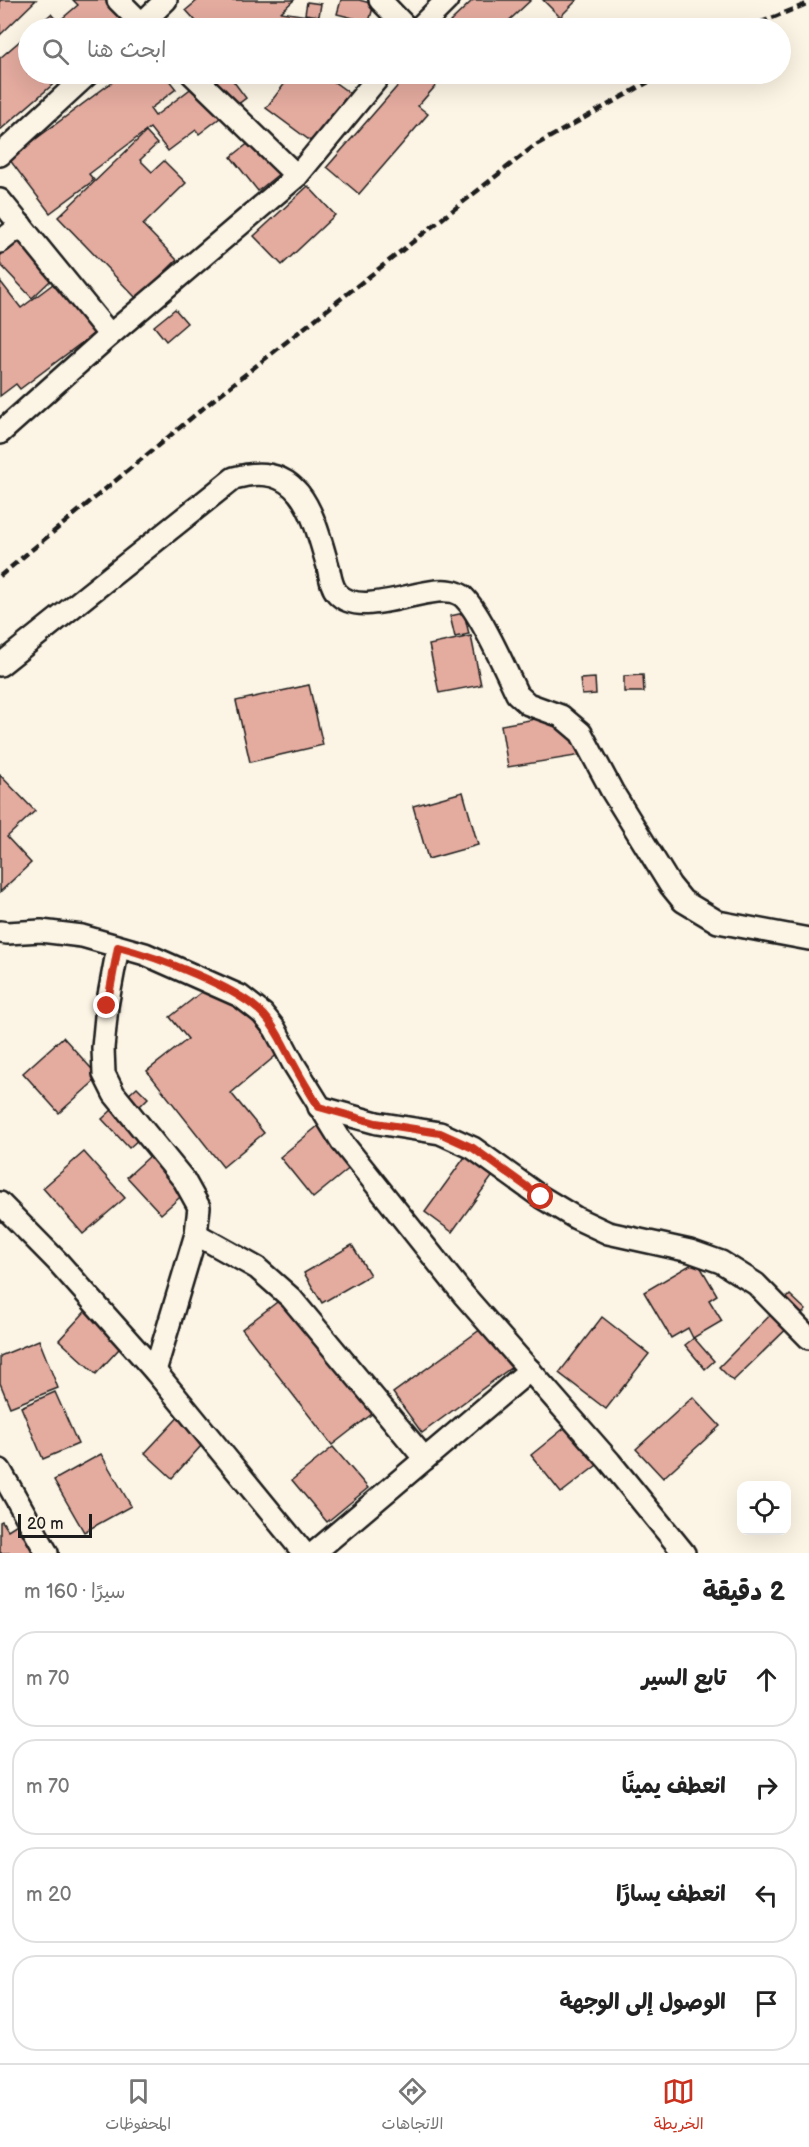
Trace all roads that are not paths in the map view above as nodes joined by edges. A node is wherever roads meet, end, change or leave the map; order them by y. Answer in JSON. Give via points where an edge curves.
{"nodes":[{"id":1,"x":118,"y":0,"type":"edge"},
{"id":2,"x":166,"y":0,"type":"edge"},
{"id":3,"x":380,"y":0,"type":"edge"},
{"id":4,"x":447,"y":0,"type":"edge"},
{"id":5,"x":134,"y":18,"type":"edge"},
{"id":6,"x":150,"y":18,"type":"edge"},
{"id":7,"x":397,"y":18,"type":"edge"},
{"id":8,"x":429,"y":18,"type":"edge"},
{"id":9,"x":77,"y":84,"type":"edge"},
{"id":10,"x":202,"y":84,"type":"edge"},
{"id":11,"x":373,"y":84,"type":"edge"},
{"id":12,"x":0,"y":154,"type":"edge"},
{"id":13,"x":297,"y":176,"type":"junction"},
{"id":14,"x":0,"y":200,"type":"edge"},
{"id":15,"x":21,"y":225,"type":"junction"},
{"id":16,"x":0,"y":242,"type":"edge"},
{"id":17,"x":110,"y":335,"type":"junction"},
{"id":18,"x":0,"y":433,"type":"edge"},
{"id":19,"x":0,"y":665,"type":"edge"},
{"id":20,"x":0,"y":932,"type":"edge"},
{"id":21,"x":809,"y":939,"type":"edge"},
{"id":22,"x":118,"y":947,"type":"junction"},
{"id":23,"x":319,"y":1107,"type":"junction"},
{"id":24,"x":0,"y":1203,"type":"edge"},
{"id":25,"x":196,"y":1234,"type":"junction"},
{"id":26,"x":809,"y":1338,"type":"edge"},
{"id":27,"x":530,"y":1370,"type":"junction"},
{"id":28,"x":155,"y":1371,"type":"junction"},
{"id":29,"x":425,"y":1459,"type":"junction"},
{"id":30,"x":0,"y":1470,"type":"edge"},
{"id":31,"x":8,"y":1500,"type":"edge"},
{"id":32,"x":47,"y":1553,"type":"edge"},
{"id":33,"x":304,"y":1553,"type":"edge"},
{"id":34,"x":314,"y":1553,"type":"edge"},
{"id":35,"x":684,"y":1553,"type":"edge"}],
"edges":[{"from":1,"to":5,"type":"street"},
{"from":2,"to":6,"type":"street"},
{"from":3,"to":7,"type":"street"},
{"from":4,"to":8,"type":"street"},
{"from":9,"to":12,"type":"street"},
{"from":10,"to":13,"type":"street"},
{"from":11,"to":13,"type":"street"},
{"from":13,"to":17,"type":"street"},
{"from":14,"to":15,"type":"street"},
{"from":15,"to":16,"type":"street"},
{"from":15,"to":17,"type":"street"},
{"from":17,"to":18,"type":"street"},
{"from":19,"to":21,"type":"street","via":[[234,478],[268,475],[292,487],[306,502],[337,594],[355,602],[376,603],[438,591],[463,596],[517,694],[528,704],[561,716],[581,733],[612,791],[683,901],[718,922]]},
{"from":20,"to":22,"type":"street","via":[[82,936]]},
{"from":22,"to":23,"type":"street","via":[[196,975],[240,996],[263,1014]]},
{"from":22,"to":25,"type":"street","via":[[107,1006],[104,1074],[114,1094],[184,1180],[199,1207]]},
{"from":23,"to":26,"type":"street","via":[[376,1123],[440,1133],[473,1148],[541,1197],[608,1233],[721,1262],[756,1284]]},
{"from":23,"to":27,"type":"street","via":[[342,1142],[463,1293]]},
{"from":24,"to":28,"type":"street"},
{"from":25,"to":28,"type":"street"},
{"from":25,"to":29,"type":"street","via":[[257,1268],[291,1298]]},
{"from":27,"to":29,"type":"street"},
{"from":27,"to":35,"type":"street"},
{"from":28,"to":33,"type":"street"},
{"from":29,"to":34,"type":"street"},
{"from":30,"to":31,"type":"street"},
{"from":31,"to":32,"type":"street"}]}
